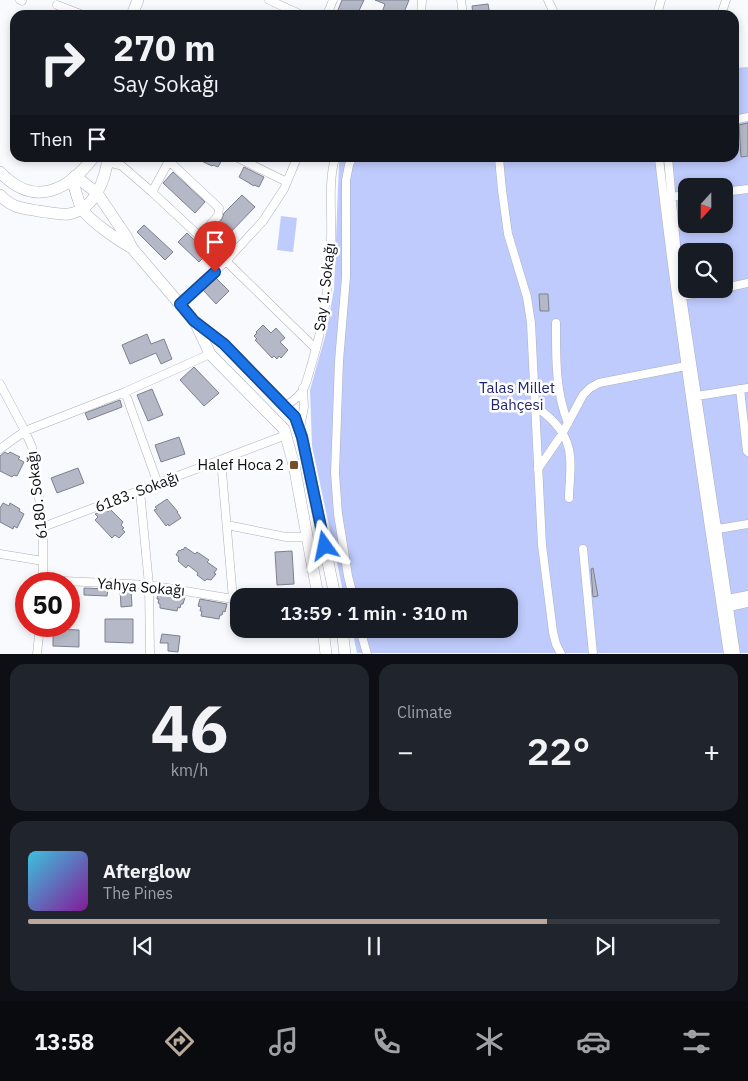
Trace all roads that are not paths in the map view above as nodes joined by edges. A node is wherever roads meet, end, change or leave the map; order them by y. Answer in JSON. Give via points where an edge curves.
{"nodes":[{"id":1,"x":269,"y":0,"type":"edge"},
{"id":2,"x":57,"y":5,"type":"dead end"},
{"id":3,"x":70,"y":10,"type":"edge"},
{"id":4,"x":291,"y":10,"type":"edge"},
{"id":5,"x":89,"y":162,"type":"edge"},
{"id":6,"x":107,"y":162,"type":"edge"},
{"id":7,"x":113,"y":162,"type":"edge"},
{"id":8,"x":168,"y":162,"type":"edge"},
{"id":9,"x":173,"y":162,"type":"edge"},
{"id":10,"x":246,"y":162,"type":"edge"},
{"id":11,"x":295,"y":162,"type":"edge"},
{"id":12,"x":334,"y":162,"type":"edge"},
{"id":13,"x":350,"y":162,"type":"edge"},
{"id":14,"x":499,"y":162,"type":"edge"},
{"id":15,"x":659,"y":162,"type":"edge"},
{"id":16,"x":668,"y":162,"type":"edge"},
{"id":17,"x":74,"y":178,"type":"junction"},
{"id":18,"x":5,"y":179,"type":"edge"},
{"id":19,"x":287,"y":182,"type":"junction"},
{"id":20,"x":748,"y":190,"type":"edge"},
{"id":21,"x":733,"y":191,"type":"edge"},
{"id":22,"x":152,"y":192,"type":"junction"},
{"id":23,"x":97,"y":193,"type":"junction"},
{"id":24,"x":678,"y":196,"type":"edge"},
{"id":25,"x":671,"y":197,"type":"junction"},
{"id":26,"x":1,"y":199,"type":"edge"},
{"id":27,"x":82,"y":208,"type":"junction"},
{"id":28,"x":200,"y":236,"type":"junction"},
{"id":29,"x":132,"y":248,"type":"junction"},
{"id":30,"x":678,"y":260,"type":"edge"},
{"id":31,"x":226,"y":261,"type":"junction"},
{"id":32,"x":748,"y":283,"type":"edge"},
{"id":33,"x":733,"y":286,"type":"edge"},
{"id":34,"x":682,"y":298,"type":"edge"},
{"id":35,"x":180,"y":304,"type":"junction"},
{"id":36,"x":194,"y":321,"type":"junction"},
{"id":37,"x":556,"y":323,"type":"dead end"},
{"id":38,"x":316,"y":349,"type":"junction"},
{"id":39,"x":210,"y":354,"type":"junction"},
{"id":40,"x":686,"y":366,"type":"junction"},
{"id":41,"x":0,"y":384,"type":"edge"},
{"id":42,"x":304,"y":388,"type":"junction"},
{"id":43,"x":744,"y":388,"type":"edge"},
{"id":44,"x":124,"y":392,"type":"junction"},
{"id":45,"x":697,"y":396,"type":"junction"},
{"id":46,"x":284,"y":406,"type":"junction"},
{"id":47,"x":536,"y":407,"type":"junction"},
{"id":48,"x":568,"y":423,"type":"junction"},
{"id":49,"x":299,"y":429,"type":"junction"},
{"id":50,"x":25,"y":431,"type":"junction"},
{"id":51,"x":562,"y":434,"type":"junction"},
{"id":52,"x":286,"y":435,"type":"junction"},
{"id":53,"x":0,"y":449,"type":"edge"},
{"id":54,"x":748,"y":452,"type":"edge"},
{"id":55,"x":221,"y":460,"type":"junction"},
{"id":56,"x":538,"y":469,"type":"junction"},
{"id":57,"x":158,"y":484,"type":"junction"},
{"id":58,"x":140,"y":491,"type":"junction"},
{"id":59,"x":569,"y":498,"type":"dead end"},
{"id":60,"x":748,"y":524,"type":"edge"},
{"id":61,"x":227,"y":525,"type":"junction"},
{"id":62,"x":43,"y":527,"type":"junction"},
{"id":63,"x":718,"y":529,"type":"junction"},
{"id":64,"x":307,"y":537,"type":"junction"},
{"id":65,"x":583,"y":549,"type":"dead end"},
{"id":66,"x":0,"y":554,"type":"edge"},
{"id":67,"x":43,"y":561,"type":"junction"},
{"id":68,"x":43,"y":572,"type":"edge"},
{"id":69,"x":80,"y":583,"type":"edge"},
{"id":70,"x":149,"y":585,"type":"junction"},
{"id":71,"x":235,"y":588,"type":"edge"},
{"id":72,"x":317,"y":588,"type":"edge"},
{"id":73,"x":333,"y":588,"type":"edge"},
{"id":74,"x":351,"y":588,"type":"edge"},
{"id":75,"x":748,"y":595,"type":"edge"},
{"id":76,"x":230,"y":598,"type":"edge"},
{"id":77,"x":729,"y":603,"type":"junction"},
{"id":78,"x":748,"y":604,"type":"edge"},
{"id":79,"x":39,"y":637,"type":"edge"},
{"id":80,"x":324,"y":638,"type":"edge"},
{"id":81,"x":343,"y":638,"type":"edge"},
{"id":82,"x":363,"y":638,"type":"edge"},
{"id":83,"x":37,"y":654,"type":"edge"},
{"id":84,"x":150,"y":654,"type":"edge"},
{"id":85,"x":326,"y":654,"type":"edge"},
{"id":86,"x":346,"y":654,"type":"edge"},
{"id":87,"x":367,"y":654,"type":"edge"},
{"id":88,"x":562,"y":654,"type":"edge"},
{"id":89,"x":593,"y":654,"type":"edge"},
{"id":90,"x":728,"y":654,"type":"edge"},
{"id":91,"x":736,"y":654,"type":"edge"}],
"edges":[{"from":1,"to":4,"type":"street"},
{"from":2,"to":3,"type":"street"},
{"from":5,"to":17,"type":"main road"},
{"from":6,"to":23,"type":"main road"},
{"from":7,"to":22,"type":"street"},
{"from":8,"to":22,"type":"street"},
{"from":9,"to":28,"type":"street","via":[[219,208],[218,216]]},
{"from":10,"to":19,"type":"street"},
{"from":11,"to":19,"type":"street"},
{"from":12,"to":38,"type":"street","name":"Say 1. Sokağı","via":[[328,277]]},
{"from":13,"to":74,"type":"street","via":[[346,180],[345,284],[335,472],[338,514]]},
{"from":14,"to":47,"type":"street","via":[[506,227],[527,297],[531,323]]},
{"from":15,"to":40,"type":"street"},
{"from":16,"to":25,"type":"street"},
{"from":17,"to":18,"type":"main road","via":[[56,189],[43,192],[30,191]]},
{"from":17,"to":23,"type":"main road"},
{"from":17,"to":27,"type":"main road"},
{"from":18,"to":26,"type":"main road"},
{"from":19,"to":31,"type":"street","via":[[263,221]]},
{"from":20,"to":21,"type":"street"},
{"from":22,"to":28,"type":"street"},
{"from":23,"to":27,"type":"main road"},
{"from":23,"to":29,"type":"main road"},
{"from":24,"to":25,"type":"street"},
{"from":25,"to":30,"type":"street"},
{"from":26,"to":27,"type":"main road","via":[[18,208],[63,214]]},
{"from":27,"to":29,"type":"main road","via":[[92,220]]},
{"from":28,"to":31,"type":"street"},
{"from":29,"to":35,"type":"main road"},
{"from":31,"to":35,"type":"street"},
{"from":31,"to":38,"type":"street"},
{"from":32,"to":33,"type":"street"},
{"from":34,"to":45,"type":"street"},
{"from":35,"to":36,"type":"main road"},
{"from":36,"to":39,"type":"main road"},
{"from":36,"to":46,"type":"main road","via":[[224,344]]},
{"from":37,"to":48,"type":"street","via":[[556,363],[561,403]]},
{"from":38,"to":42,"type":"street","name":"Say 1. Sokağı"},
{"from":39,"to":44,"type":"street"},
{"from":39,"to":52,"type":"main road","via":[[284,428]]},
{"from":40,"to":48,"type":"street","via":[[594,385],[583,395]]},
{"from":40,"to":90,"type":"street"},
{"from":41,"to":50,"type":"street","name":"6180. Sokağı"},
{"from":42,"to":46,"type":"street","name":"Say 1. Sokağı","via":[[297,398]]},
{"from":42,"to":49,"type":"street"},
{"from":43,"to":45,"type":"street"},
{"from":43,"to":54,"type":"street"},
{"from":44,"to":50,"type":"street"},
{"from":44,"to":57,"type":"street"},
{"from":45,"to":63,"type":"street"},
{"from":46,"to":49,"type":"main road","via":[[295,417]]},
{"from":47,"to":51,"type":"street"},
{"from":47,"to":56,"type":"street"},
{"from":48,"to":51,"type":"street"},
{"from":49,"to":73,"type":"main road"},
{"from":50,"to":53,"type":"street"},
{"from":50,"to":62,"type":"street","name":"6180. Sokağı","via":[[32,447]]},
{"from":51,"to":56,"type":"street"},
{"from":51,"to":59,"type":"street","via":[[569,447]]},
{"from":52,"to":55,"type":"street","name":"6183. Sokağı"},
{"from":52,"to":64,"type":"main road"},
{"from":55,"to":57,"type":"street","name":"6183. Sokağı"},
{"from":55,"to":61,"type":"street"},
{"from":56,"to":88,"type":"street","via":[[546,584],[554,638]]},
{"from":57,"to":58,"type":"street","name":"6183. Sokağı"},
{"from":58,"to":62,"type":"street","name":"6183. Sokağı"},
{"from":58,"to":70,"type":"street"},
{"from":60,"to":63,"type":"street"},
{"from":61,"to":64,"type":"street","via":[[286,537]]},
{"from":61,"to":71,"type":"street"},
{"from":62,"to":67,"type":"street","name":"6180. Sokağı"},
{"from":63,"to":77,"type":"street"},
{"from":64,"to":72,"type":"main road"},
{"from":65,"to":89,"type":"street"},
{"from":66,"to":67,"type":"street"},
{"from":67,"to":68,"type":"street","name":"6180. Sokağı"},
{"from":69,"to":70,"type":"street","name":"Yahya Sokağı"},
{"from":70,"to":76,"type":"street","name":"Yahya Sokağı"},
{"from":70,"to":84,"type":"street"},
{"from":75,"to":77,"type":"street"},
{"from":77,"to":78,"type":"street"},
{"from":77,"to":91,"type":"street"},
{"from":79,"to":83,"type":"street"},
{"from":80,"to":85,"type":"main road"},
{"from":81,"to":86,"type":"main road"},
{"from":82,"to":87,"type":"street"}]}
